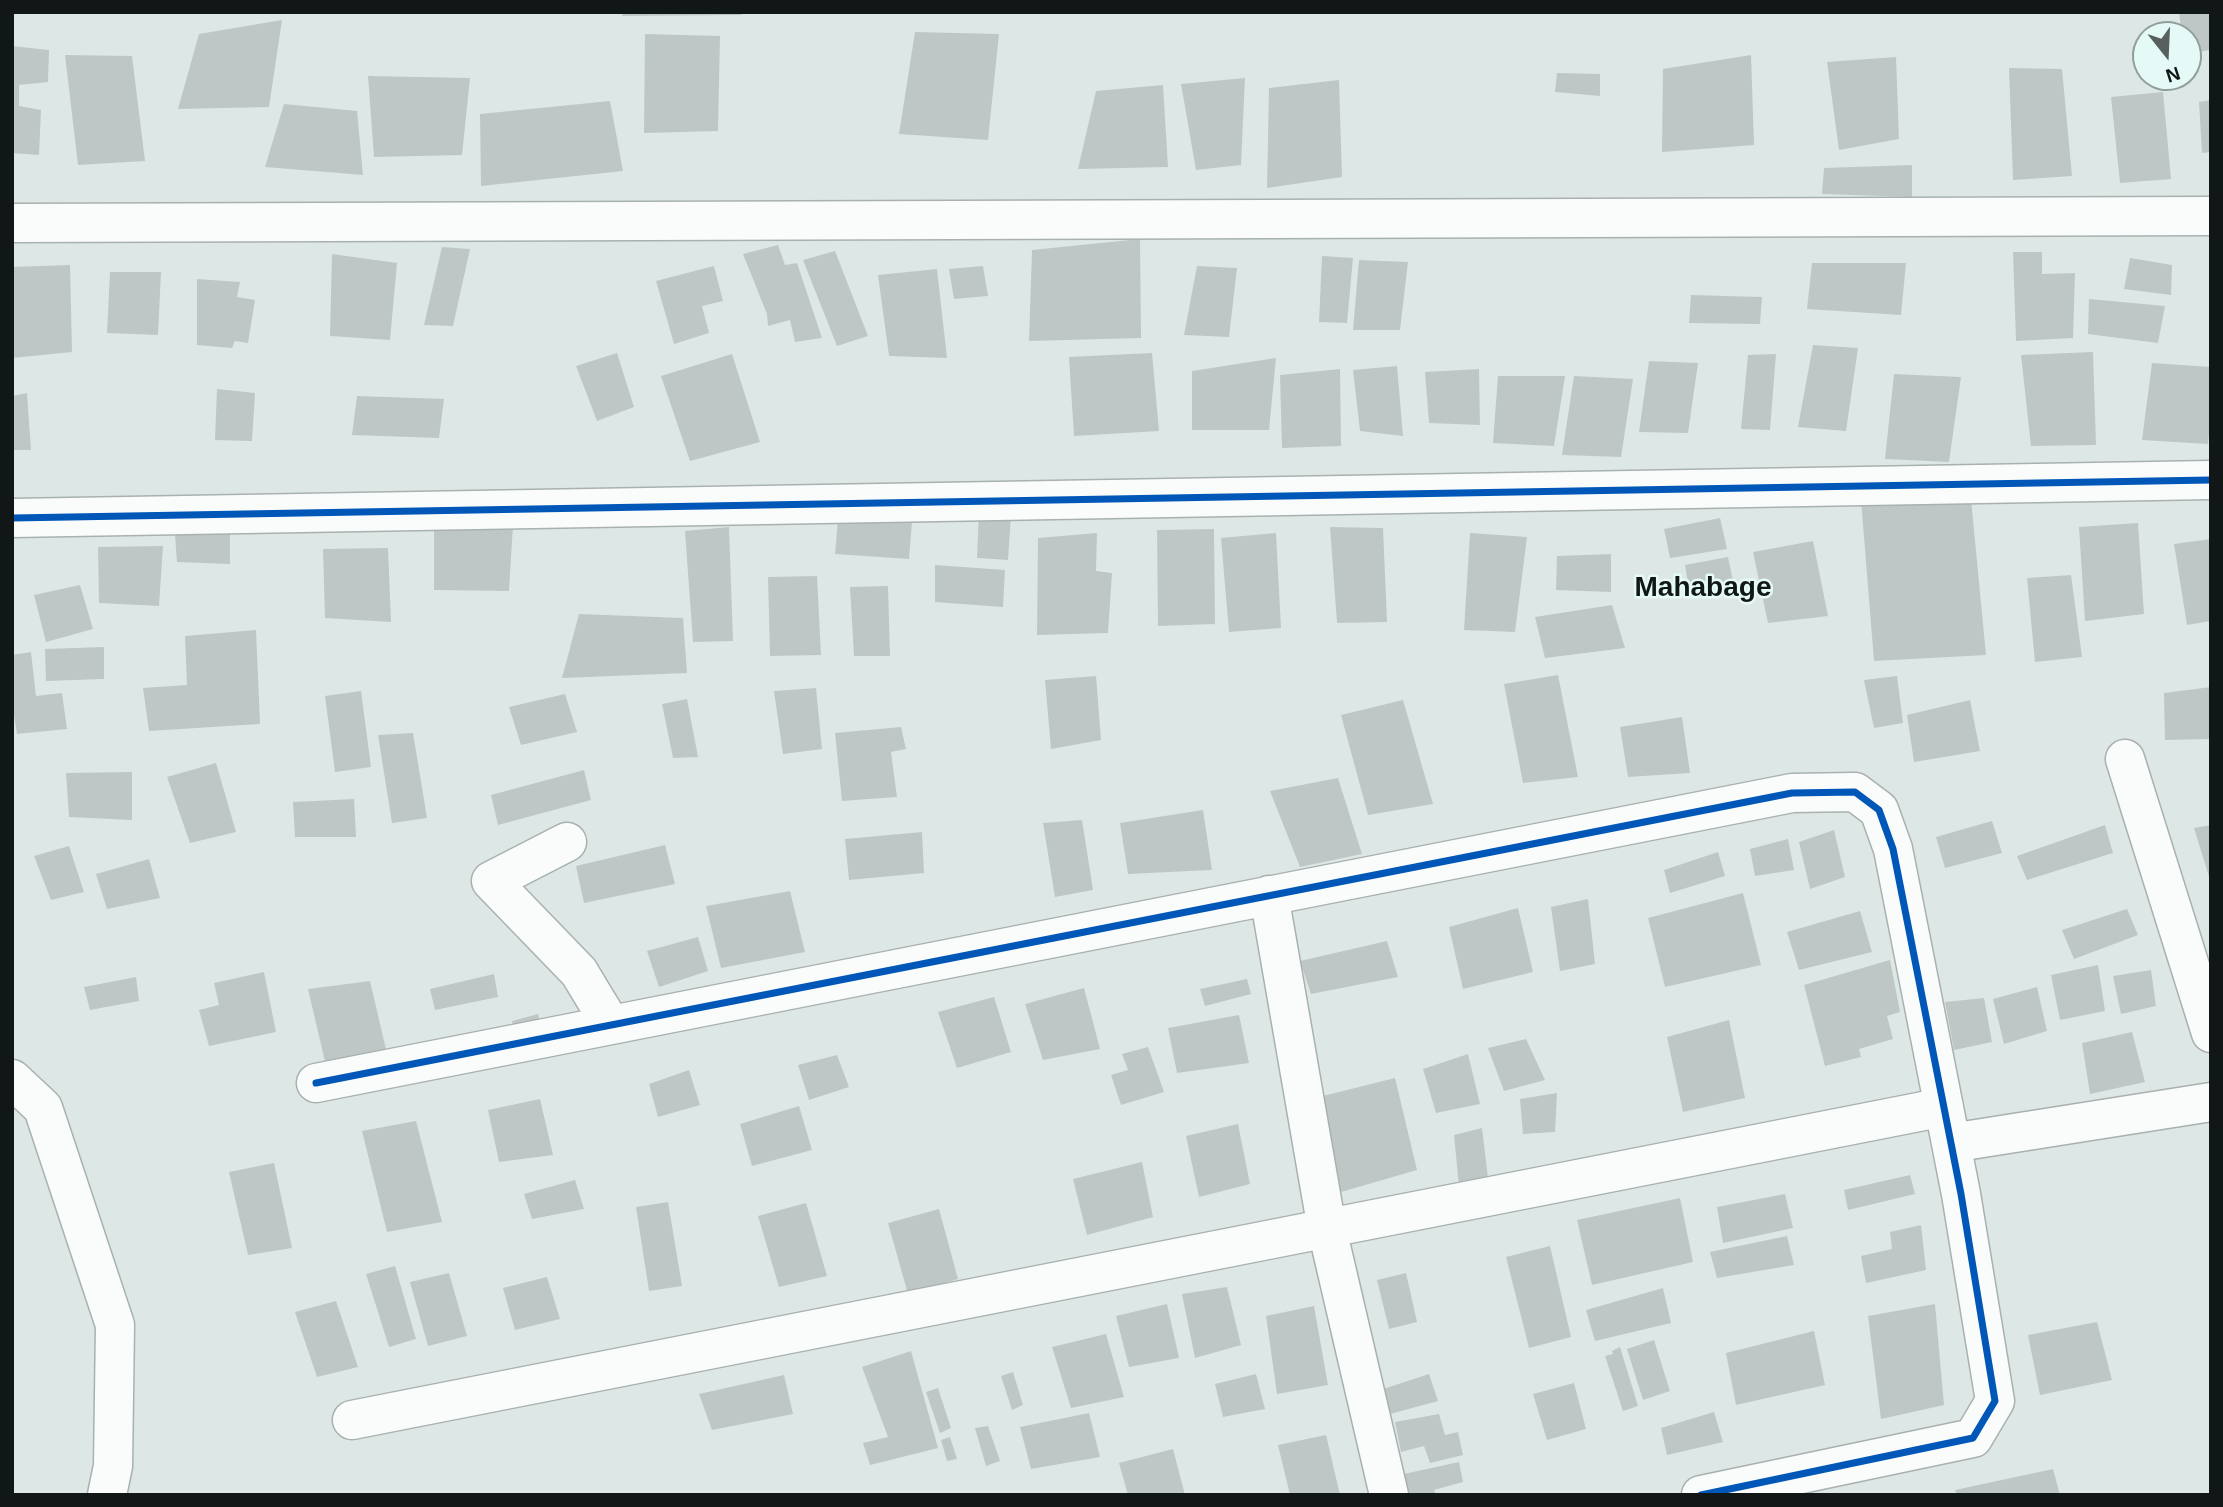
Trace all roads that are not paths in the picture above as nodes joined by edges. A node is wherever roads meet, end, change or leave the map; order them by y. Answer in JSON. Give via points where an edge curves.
{"nodes":[{"id":1,"x":2211,"y":216,"type":"edge"},
{"id":2,"x":12,"y":223,"type":"edge"},
{"id":3,"x":2211,"y":480,"type":"edge"},
{"id":4,"x":12,"y":518,"type":"edge"},
{"id":5,"x":2125,"y":759,"type":"dead end"},
{"id":6,"x":567,"y":842,"type":"dead end"},
{"id":7,"x":1269,"y":895,"type":"junction"},
{"id":8,"x":611,"y":1025,"type":"junction"},
{"id":9,"x":2211,"y":1033,"type":"edge"},
{"id":10,"x":12,"y":1079,"type":"edge"},
{"id":11,"x":316,"y":1083,"type":"dead end"},
{"id":12,"x":2211,"y":1102,"type":"edge"},
{"id":13,"x":1948,"y":1125,"type":"junction"},
{"id":14,"x":1326,"y":1229,"type":"junction"},
{"id":15,"x":352,"y":1420,"type":"dead end"},
{"id":16,"x":107,"y":1495,"type":"edge"},
{"id":17,"x":1389,"y":1495,"type":"edge"},
{"id":18,"x":1700,"y":1495,"type":"edge"}],
"edges":[{"from":1,"to":2,"type":"street"},
{"from":3,"to":4,"type":"street"},
{"from":5,"to":9,"type":"street"},
{"from":6,"to":8,"type":"street","via":[[491,881],[579,972]]},
{"from":7,"to":8,"type":"street"},
{"from":7,"to":13,"type":"street","via":[[1792,793],[1855,792],[1878,810],[1893,849]]},
{"from":7,"to":14,"type":"street"},
{"from":8,"to":11,"type":"street"},
{"from":10,"to":16,"type":"street","via":[[43,1108],[115,1325],[113,1466]]},
{"from":12,"to":13,"type":"street"},
{"from":13,"to":14,"type":"street"},
{"from":13,"to":18,"type":"street","via":[[1995,1401],[1973,1438]]},
{"from":14,"to":15,"type":"street"},
{"from":14,"to":17,"type":"street"}]}
